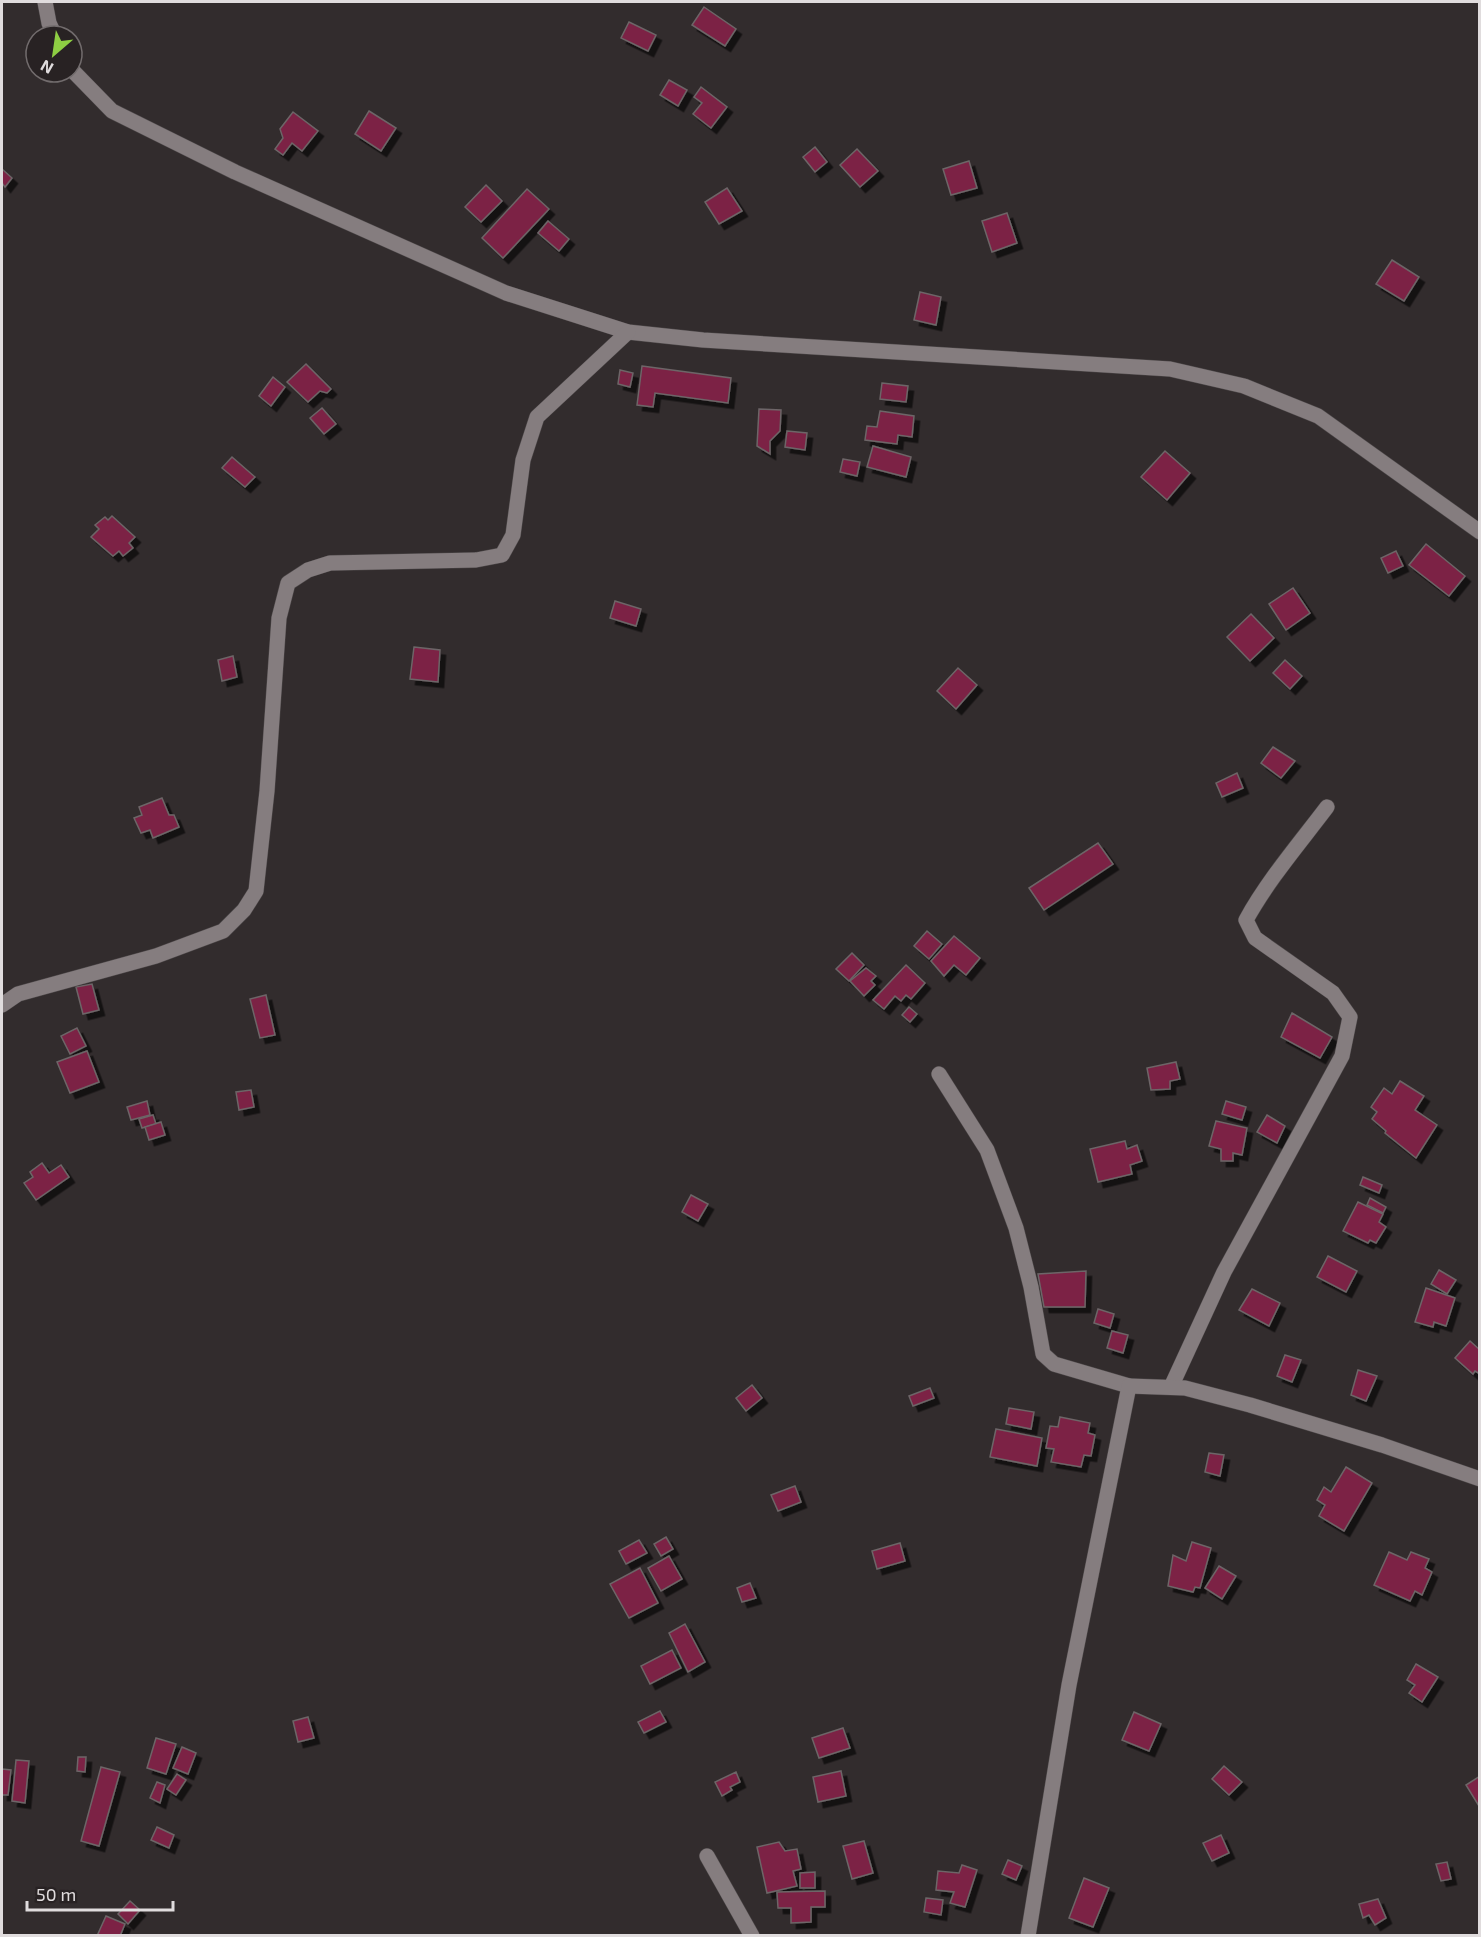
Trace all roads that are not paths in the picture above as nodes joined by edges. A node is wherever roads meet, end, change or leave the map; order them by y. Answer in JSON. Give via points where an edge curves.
{"nodes":[{"id":1,"x":45,"y":2,"type":"edge"},
{"id":2,"x":49,"y":24,"type":"edge"},
{"id":3,"x":84,"y":82,"type":"edge"},
{"id":4,"x":628,"y":332,"type":"junction"},
{"id":5,"x":1479,"y":532,"type":"edge"},
{"id":6,"x":1327,"y":807,"type":"dead end"},
{"id":7,"x":2,"y":1005,"type":"edge"},
{"id":8,"x":939,"y":1074,"type":"dead end"},
{"id":9,"x":1129,"y":1386,"type":"junction"},
{"id":10,"x":1171,"y":1387,"type":"junction"},
{"id":11,"x":1479,"y":1479,"type":"edge"},
{"id":12,"x":707,"y":1856,"type":"dead end"},
{"id":13,"x":752,"y":1935,"type":"edge"},
{"id":14,"x":1028,"y":1935,"type":"edge"}],
"edges":[{"from":1,"to":2,"type":"street"},
{"from":3,"to":4,"type":"street","via":[[112,111],[235,172],[506,294]]},
{"from":4,"to":5,"type":"street","via":[[1170,369],[1223,381],[1318,416]]},
{"from":4,"to":7,"type":"street","via":[[537,417],[522,460],[513,535],[502,555],[466,560],[330,563],[308,570],[288,583],[279,618],[256,891],[244,910],[223,931],[156,956],[18,994]]},
{"from":6,"to":10,"type":"street","via":[[1246,920],[1255,938],[1333,993],[1350,1017],[1342,1056],[1224,1272]]},
{"from":8,"to":9,"type":"street","via":[[987,1150],[1016,1228],[1043,1354],[1053,1364]]},
{"from":9,"to":10,"type":"street"},
{"from":9,"to":14,"type":"street","via":[[1069,1685]]},
{"from":10,"to":11,"type":"street","via":[[1250,1405]]},
{"from":12,"to":13,"type":"street"}]}
